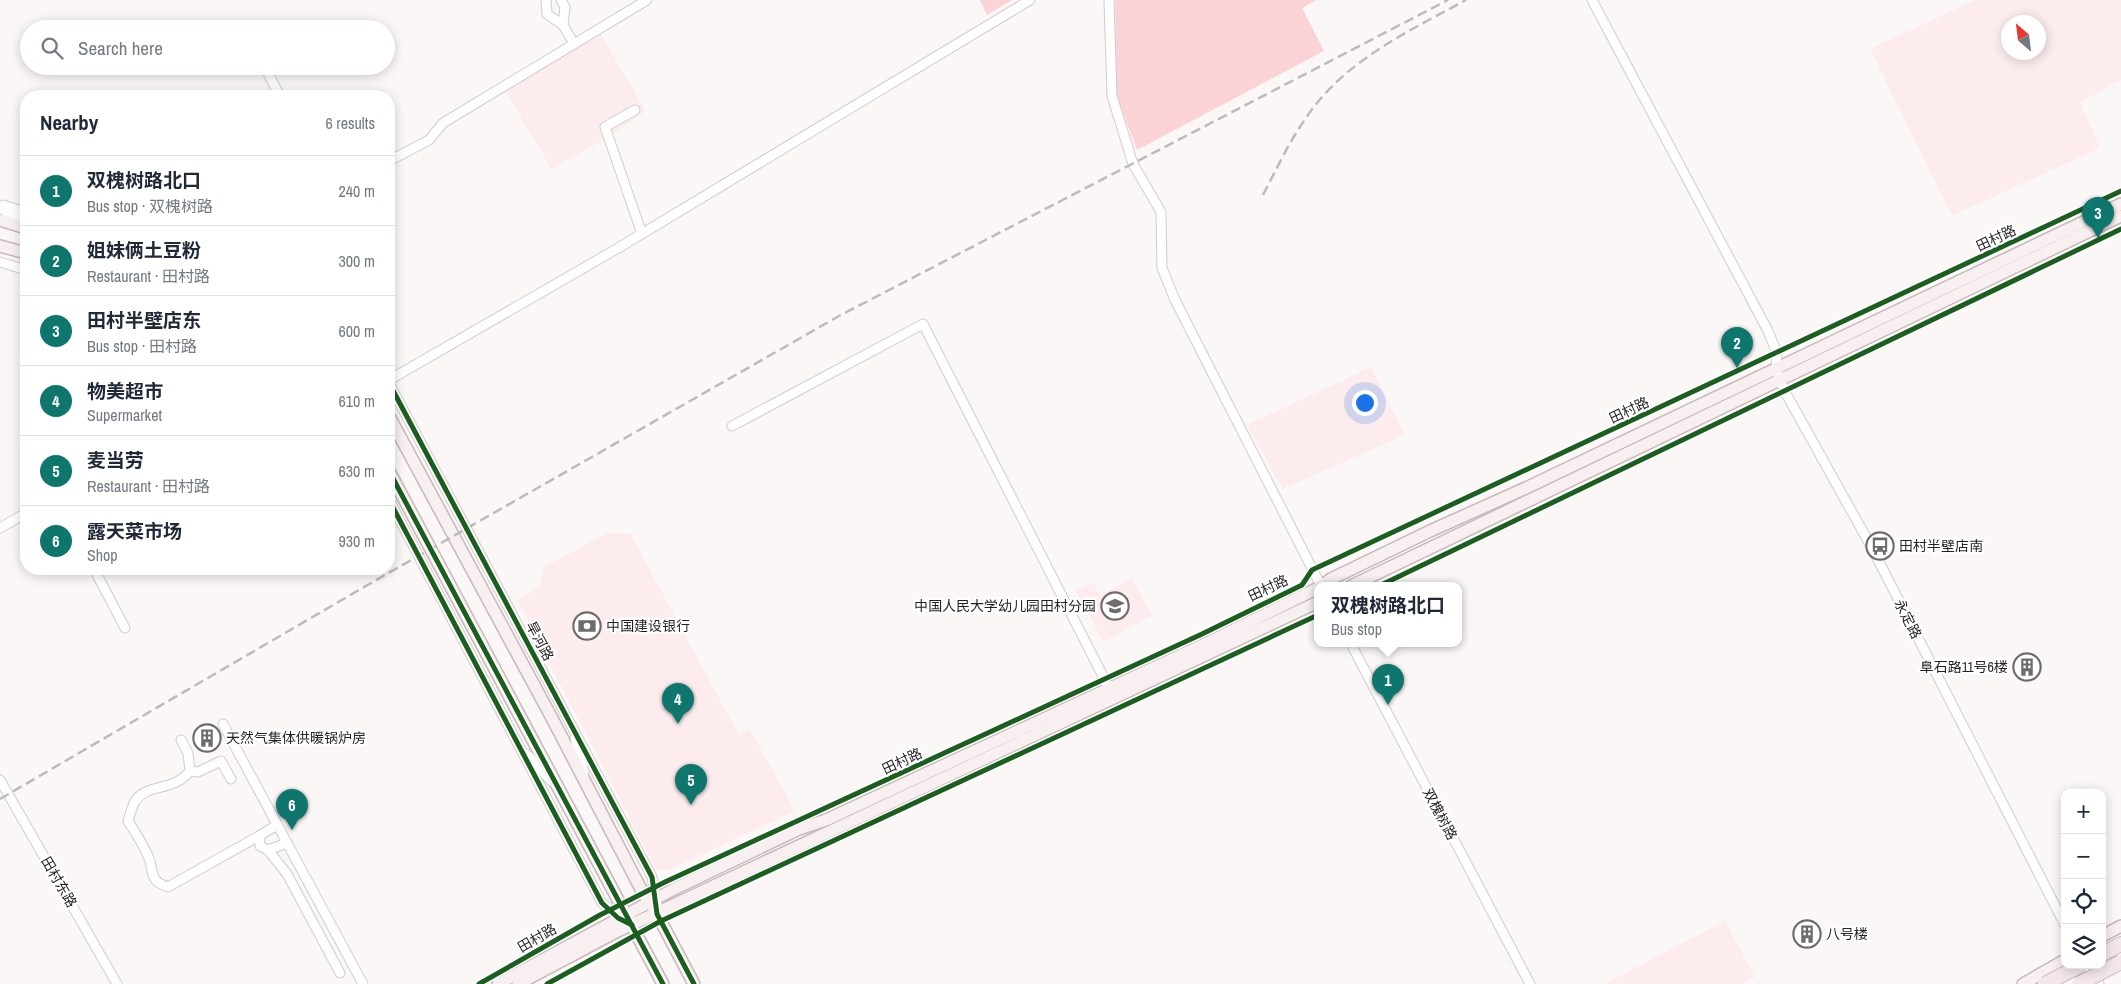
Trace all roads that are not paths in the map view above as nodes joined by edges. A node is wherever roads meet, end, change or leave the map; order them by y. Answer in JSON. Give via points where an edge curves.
{"nodes":[{"id":1,"x":546,"y":0,"type":"edge"},
{"id":2,"x":561,"y":0,"type":"edge"},
{"id":3,"x":647,"y":0,"type":"edge"},
{"id":4,"x":1030,"y":0,"type":"edge"},
{"id":5,"x":1109,"y":0,"type":"edge"},
{"id":6,"x":1592,"y":0,"type":"edge"},
{"id":7,"x":564,"y":25,"type":"junction"},
{"id":8,"x":574,"y":44,"type":"junction"},
{"id":9,"x":269,"y":75,"type":"edge"},
{"id":10,"x":277,"y":90,"type":"edge"},
{"id":11,"x":635,"y":110,"type":"dead end"},
{"id":12,"x":395,"y":158,"type":"edge"},
{"id":13,"x":2121,"y":204,"type":"edge"},
{"id":14,"x":0,"y":206,"type":"edge"},
{"id":15,"x":20,"y":211,"type":"edge"},
{"id":16,"x":2121,"y":216,"type":"edge"},
{"id":17,"x":0,"y":220,"type":"edge"},
{"id":18,"x":20,"y":220,"type":"edge"},
{"id":19,"x":20,"y":226,"type":"edge"},
{"id":20,"x":642,"y":234,"type":"junction"},
{"id":21,"x":0,"y":246,"type":"edge"},
{"id":22,"x":20,"y":251,"type":"edge"},
{"id":23,"x":0,"y":262,"type":"edge"},
{"id":24,"x":20,"y":268,"type":"edge"},
{"id":25,"x":1776,"y":368,"type":"junction"},
{"id":26,"x":395,"y":378,"type":"edge"},
{"id":27,"x":1780,"y":381,"type":"junction"},
{"id":28,"x":395,"y":392,"type":"edge"},
{"id":29,"x":732,"y":426,"type":"dead end"},
{"id":30,"x":395,"y":427,"type":"edge"},
{"id":31,"x":395,"y":482,"type":"edge"},
{"id":32,"x":395,"y":511,"type":"edge"},
{"id":33,"x":20,"y":516,"type":"edge"},
{"id":34,"x":0,"y":528,"type":"edge"},
{"id":35,"x":97,"y":575,"type":"edge"},
{"id":36,"x":1317,"y":582,"type":"edge"},
{"id":37,"x":1330,"y":582,"type":"edge"},
{"id":38,"x":1359,"y":582,"type":"edge"},
{"id":39,"x":1314,"y":590,"type":"edge"},
{"id":40,"x":1314,"y":604,"type":"edge"},
{"id":41,"x":125,"y":628,"type":"dead end"},
{"id":42,"x":1353,"y":647,"type":"edge"},
{"id":43,"x":1109,"y":688,"type":"junction"},
{"id":44,"x":571,"y":723,"type":"junction"},
{"id":45,"x":223,"y":724,"type":"dead end"},
{"id":46,"x":181,"y":740,"type":"dead end"},
{"id":47,"x":517,"y":742,"type":"junction"},
{"id":48,"x":190,"y":770,"type":"junction"},
{"id":49,"x":231,"y":778,"type":"dead end"},
{"id":50,"x":0,"y":780,"type":"edge"},
{"id":51,"x":588,"y":789,"type":"junction"},
{"id":52,"x":561,"y":792,"type":"junction"},
{"id":53,"x":277,"y":825,"type":"junction"},
{"id":54,"x":259,"y":836,"type":"junction"},
{"id":55,"x":287,"y":842,"type":"junction"},
{"id":56,"x":268,"y":850,"type":"junction"},
{"id":57,"x":652,"y":900,"type":"junction"},
{"id":58,"x":657,"y":914,"type":"junction"},
{"id":59,"x":622,"y":916,"type":"junction"},
{"id":60,"x":2064,"y":924,"type":"edge"},
{"id":61,"x":632,"y":925,"type":"junction"},
{"id":62,"x":2121,"y":926,"type":"edge"},
{"id":63,"x":2106,"y":934,"type":"edge"},
{"id":64,"x":2121,"y":944,"type":"edge"},
{"id":65,"x":2106,"y":952,"type":"edge"},
{"id":66,"x":2121,"y":962,"type":"edge"},
{"id":67,"x":2061,"y":964,"type":"edge"},
{"id":68,"x":2069,"y":969,"type":"edge"},
{"id":69,"x":2081,"y":969,"type":"edge"},
{"id":70,"x":2090,"y":969,"type":"edge"},
{"id":71,"x":340,"y":973,"type":"dead end"},
{"id":72,"x":2046,"y":977,"type":"edge"},
{"id":73,"x":2097,"y":981,"type":"edge"},
{"id":74,"x":117,"y":984,"type":"edge"},
{"id":75,"x":363,"y":984,"type":"edge"},
{"id":76,"x":498,"y":984,"type":"edge"},
{"id":77,"x":518,"y":984,"type":"edge"},
{"id":78,"x":664,"y":984,"type":"edge"},
{"id":79,"x":694,"y":984,"type":"edge"},
{"id":80,"x":1530,"y":984,"type":"edge"},
{"id":81,"x":2023,"y":984,"type":"edge"},
{"id":82,"x":2066,"y":984,"type":"edge"},
{"id":83,"x":2083,"y":984,"type":"edge"}],
"edges":[{"from":1,"to":7,"type":"street","via":[[547,14]]},
{"from":2,"to":7,"type":"street","via":[[565,7]]},
{"from":3,"to":8,"type":"street"},
{"from":4,"to":20,"type":"street"},
{"from":5,"to":36,"type":"street","via":[[1112,96],[1133,164],[1161,212],[1162,268],[1175,300]]},
{"from":6,"to":25,"type":"street","name":"永定路","via":[[1768,331],[1777,353]]},
{"from":7,"to":8,"type":"street"},
{"from":8,"to":12,"type":"street","via":[[443,123],[429,140]]},
{"from":9,"to":10,"type":"street"},
{"from":11,"to":20,"type":"street","via":[[605,127]]},
{"from":13,"to":25,"type":"main road","name":"田村路"},
{"from":14,"to":15,"type":"street"},
{"from":14,"to":18,"type":"street"},
{"from":16,"to":27,"type":"main road"},
{"from":17,"to":19,"type":"main road"},
{"from":20,"to":26,"type":"street"},
{"from":21,"to":22,"type":"main road"},
{"from":23,"to":24,"type":"street"},
{"from":25,"to":27,"type":"street","name":"永定路"},
{"from":25,"to":37,"type":"main road","name":"田村路","via":[[1430,531]]},
{"from":27,"to":38,"type":"main road"},
{"from":27,"to":60,"type":"street","name":"永定路","via":[[1873,550]]},
{"from":28,"to":44,"type":"street","name":"旱河路"},
{"from":29,"to":43,"type":"street","via":[[922,324]]},
{"from":30,"to":51,"type":"main road","name":"旱河路"},
{"from":31,"to":52,"type":"main road"},
{"from":32,"to":47,"type":"street"},
{"from":33,"to":34,"type":"street"},
{"from":35,"to":41,"type":"street"},
{"from":39,"to":43,"type":"main road","name":"田村路"},
{"from":40,"to":58,"type":"main road"},
{"from":42,"to":80,"type":"street","name":"双槐树路"},
{"from":43,"to":57,"type":"main road","name":"田村路","via":[[826,820],[799,829]]},
{"from":44,"to":51,"type":"street"},
{"from":44,"to":57,"type":"street","name":"旱河路","via":[[652,877]]},
{"from":45,"to":53,"type":"street"},
{"from":46,"to":48,"type":"street","via":[[188,753]]},
{"from":47,"to":52,"type":"street"},
{"from":47,"to":59,"type":"street","via":[[602,903]]},
{"from":48,"to":49,"type":"street","via":[[198,772],[221,761]]},
{"from":48,"to":54,"type":"street","via":[[182,781],[153,788],[136,801],[128,821],[149,857],[151,872],[158,883],[168,886]]},
{"from":50,"to":74,"type":"street","name":"田村东路"},
{"from":51,"to":57,"type":"main road","name":"旱河路"},
{"from":52,"to":59,"type":"main road"},
{"from":53,"to":54,"type":"street"},
{"from":53,"to":55,"type":"street"},
{"from":54,"to":56,"type":"street","via":[[260,846]]},
{"from":55,"to":56,"type":"street"},
{"from":55,"to":75,"type":"street"},
{"from":56,"to":71,"type":"street","via":[[287,874]]},
{"from":57,"to":58,"type":"main road","name":"旱河路"},
{"from":57,"to":59,"type":"main road","name":"田村路"},
{"from":58,"to":61,"type":"main road"},
{"from":58,"to":79,"type":"main road","name":"旱河路"},
{"from":59,"to":61,"type":"main road"},
{"from":59,"to":76,"type":"main road","name":"田村路"},
{"from":61,"to":77,"type":"main road"},
{"from":61,"to":78,"type":"main road"},
{"from":62,"to":63,"type":"main road"},
{"from":64,"to":65,"type":"highway"},
{"from":66,"to":83,"type":"highway","bridge":true},
{"from":67,"to":72,"type":"main road"},
{"from":68,"to":72,"type":"highway","bridge":true},
{"from":69,"to":83,"type":"street"},
{"from":70,"to":73,"type":"street"},
{"from":72,"to":81,"type":"main road"},
{"from":72,"to":82,"type":"main road","via":[[2058,972]]},
{"from":73,"to":83,"type":"street"}]}
